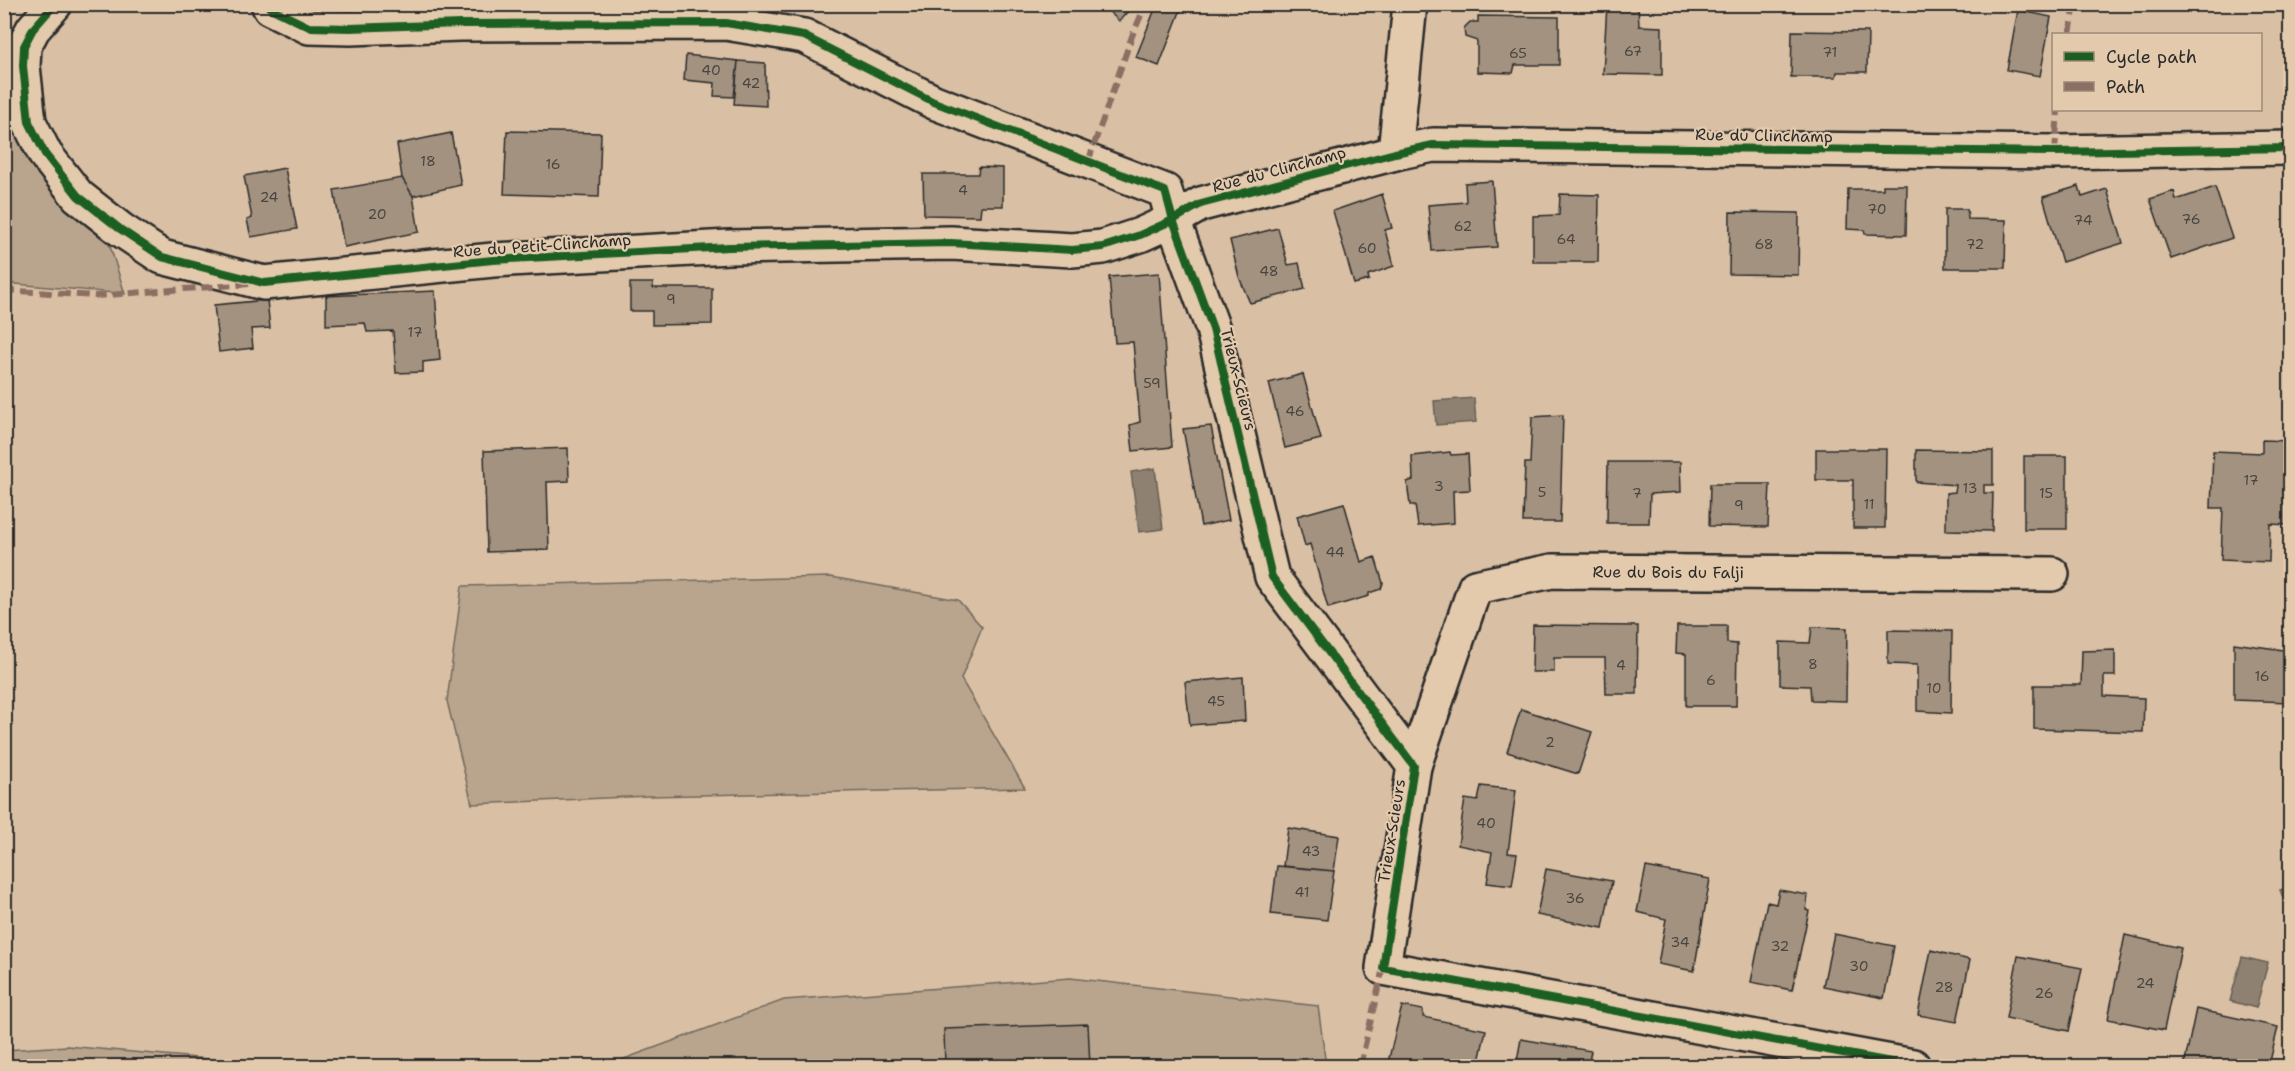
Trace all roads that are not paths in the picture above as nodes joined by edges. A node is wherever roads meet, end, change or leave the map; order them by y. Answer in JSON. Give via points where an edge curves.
{"nodes":[{"id":1,"x":55,"y":4,"type":"edge"},
{"id":2,"x":268,"y":4,"type":"edge"},
{"id":3,"x":1410,"y":4,"type":"edge"},
{"id":4,"x":2290,"y":148,"type":"edge"},
{"id":5,"x":1395,"y":153,"type":"junction"},
{"id":6,"x":1173,"y":220,"type":"junction"},
{"id":7,"x":2052,"y":574,"type":"dead end"},
{"id":8,"x":1414,"y":766,"type":"junction"},
{"id":9,"x":1913,"y":1066,"type":"edge"}],
"edges":[{"from":1,"to":6,"type":"street","name":"Rue du Petit-Clinchamp","via":[[24,46],[29,122],[45,154],[78,196],[162,257],[264,283],[492,260],[729,247],[951,243],[1072,250],[1103,247]]},
{"from":2,"to":6,"type":"street","via":[[309,27],[726,23],[804,36],[934,102],[1165,191]]},
{"from":3,"to":5,"type":"street"},
{"from":4,"to":5,"type":"street","name":"Rue du Clinchamp","via":[[2055,152],[1434,145]]},
{"from":5,"to":6,"type":"street","name":"Rue du Clinchamp","via":[[1202,204]]},
{"from":6,"to":8,"type":"street","name":"Trieux-Scieurs","via":[[1213,329],[1272,577]]},
{"from":7,"to":8,"type":"street","name":"Rue du Bois du Falji","via":[[1552,572],[1475,587]]},
{"from":8,"to":9,"type":"street","name":"Trieux-Scieurs","via":[[1383,968]]}]}
